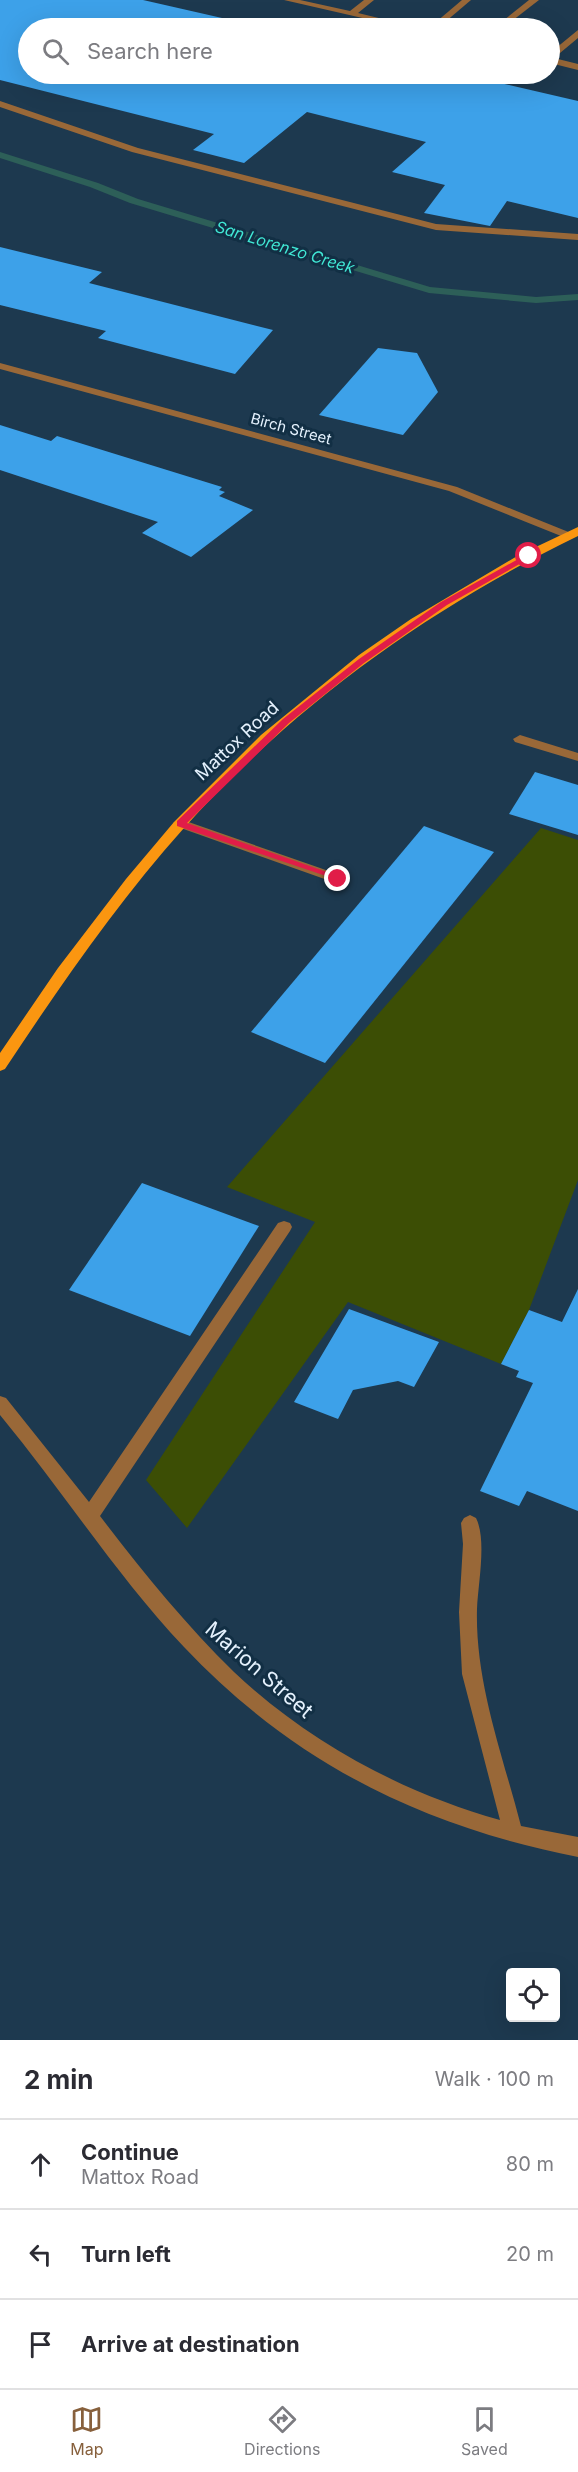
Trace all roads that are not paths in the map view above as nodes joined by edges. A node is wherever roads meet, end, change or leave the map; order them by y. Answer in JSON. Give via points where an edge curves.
{"nodes":[{"id":1,"x":288,"y":0,"type":"edge"},
{"id":2,"x":370,"y":0,"type":"edge"},
{"id":3,"x":467,"y":0,"type":"edge"},
{"id":4,"x":535,"y":0,"type":"edge"},
{"id":5,"x":351,"y":14,"type":"junction"},
{"id":6,"x":370,"y":18,"type":"edge"},
{"id":7,"x":445,"y":18,"type":"edge"},
{"id":8,"x":511,"y":18,"type":"edge"},
{"id":9,"x":578,"y":33,"type":"edge"},
{"id":10,"x":560,"y":49,"type":"edge"},
{"id":11,"x":560,"y":62,"type":"edge"},
{"id":12,"x":578,"y":67,"type":"edge"},
{"id":13,"x":0,"y":104,"type":"edge"},
{"id":14,"x":578,"y":237,"type":"edge"},
{"id":15,"x":0,"y":366,"type":"edge"},
{"id":16,"x":574,"y":533,"type":"edge"},
{"id":17,"x":520,"y":739,"type":"dead end"},
{"id":18,"x":578,"y":757,"type":"edge"},
{"id":19,"x":180,"y":824,"type":"junction"},
{"id":20,"x":338,"y":879,"type":"dead end"},
{"id":21,"x":0,"y":1065,"type":"edge"},
{"id":22,"x":284,"y":1227,"type":"dead end"},
{"id":23,"x":0,"y":1403,"type":"edge"},
{"id":24,"x":90,"y":1516,"type":"junction"},
{"id":25,"x":470,"y":1523,"type":"dead end"},
{"id":26,"x":513,"y":1833,"type":"junction"},
{"id":27,"x":578,"y":1847,"type":"edge"}],
"edges":[{"from":1,"to":5,"type":"street"},
{"from":2,"to":5,"type":"street"},
{"from":3,"to":7,"type":"street"},
{"from":4,"to":8,"type":"street"},
{"from":5,"to":6,"type":"street"},
{"from":9,"to":10,"type":"street"},
{"from":11,"to":12,"type":"street"},
{"from":13,"to":14,"type":"street","via":[[135,150],[436,227]]},
{"from":15,"to":16,"type":"street","name":"Birch Street","via":[[453,489]]},
{"from":16,"to":19,"type":"main road","name":"Mattox Road","via":[[444,604],[362,661],[286,721]]},
{"from":17,"to":18,"type":"street"},
{"from":19,"to":20,"type":"street"},
{"from":19,"to":21,"type":"main road","name":"Mattox Road","via":[[92,931]]},
{"from":22,"to":24,"type":"street"},
{"from":23,"to":24,"type":"street","name":"Marion Street"},
{"from":24,"to":26,"type":"street","name":"Marion Street","via":[[190,1641],[276,1718],[366,1776],[430,1806]]},
{"from":25,"to":26,"type":"street","via":[[468,1612],[472,1674]]},
{"from":26,"to":27,"type":"street","name":"Marion Street"}]}
